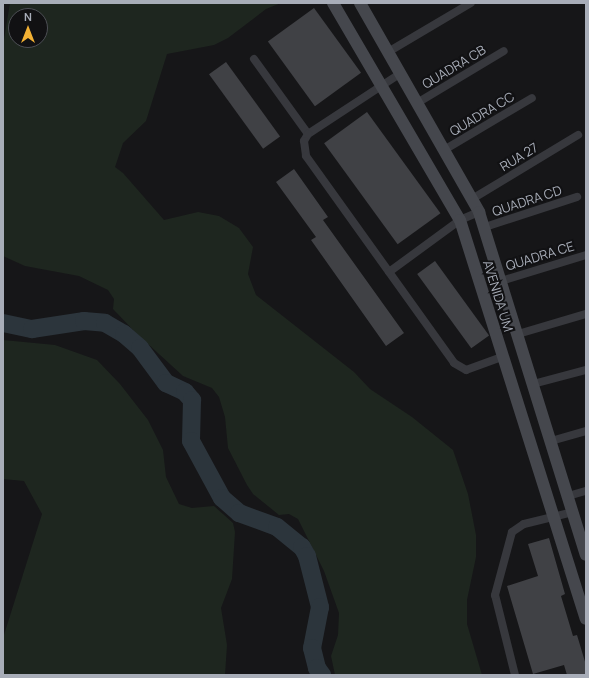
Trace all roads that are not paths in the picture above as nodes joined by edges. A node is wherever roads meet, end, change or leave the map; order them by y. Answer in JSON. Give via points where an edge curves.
{"nodes":[{"id":1,"x":333,"y":3,"type":"edge"},
{"id":2,"x":360,"y":3,"type":"edge"},
{"id":3,"x":471,"y":3,"type":"edge"},
{"id":4,"x":504,"y":51,"type":"dead end"},
{"id":5,"x":388,"y":52,"type":"junction"},
{"id":6,"x":254,"y":58,"type":"dead end"},
{"id":7,"x":401,"y":73,"type":"junction"},
{"id":8,"x":382,"y":85,"type":"junction"},
{"id":9,"x":532,"y":98,"type":"dead end"},
{"id":10,"x":417,"y":103,"type":"junction"},
{"id":11,"x":308,"y":134,"type":"junction"},
{"id":12,"x":578,"y":135,"type":"dead end"},
{"id":13,"x":444,"y":150,"type":"junction"},
{"id":14,"x":577,"y":197,"type":"dead end"},
{"id":15,"x":472,"y":199,"type":"junction"},
{"id":16,"x":479,"y":212,"type":"junction"},
{"id":17,"x":460,"y":220,"type":"junction"},
{"id":18,"x":485,"y":228,"type":"junction"},
{"id":19,"x":586,"y":255,"type":"edge"},
{"id":20,"x":389,"y":272,"type":"junction"},
{"id":21,"x":501,"y":281,"type":"junction"},
{"id":22,"x":586,"y":314,"type":"edge"},
{"id":23,"x":518,"y":334,"type":"junction"},
{"id":24,"x":502,"y":357,"type":"junction"},
{"id":25,"x":586,"y":370,"type":"edge"},
{"id":26,"x":533,"y":384,"type":"junction"},
{"id":27,"x":586,"y":431,"type":"edge"},
{"id":28,"x":551,"y":441,"type":"junction"},
{"id":29,"x":586,"y":491,"type":"edge"},
{"id":30,"x":568,"y":496,"type":"junction"},
{"id":31,"x":573,"y":512,"type":"junction"},
{"id":32,"x":556,"y":517,"type":"junction"},
{"id":33,"x":585,"y":547,"type":"edge"},
{"id":34,"x":586,"y":619,"type":"edge"},
{"id":35,"x":515,"y":675,"type":"edge"}],
"edges":[{"from":1,"to":8,"type":"street","name":"AVENIDA UM"},
{"from":2,"to":5,"type":"street","name":"AVENIDA UM"},
{"from":3,"to":5,"type":"street"},
{"from":4,"to":10,"type":"street","name":"QUADRA CB"},
{"from":5,"to":7,"type":"street","name":"AVENIDA UM"},
{"from":6,"to":11,"type":"street"},
{"from":7,"to":8,"type":"street"},
{"from":7,"to":10,"type":"street","name":"AVENIDA UM"},
{"from":8,"to":11,"type":"street"},
{"from":8,"to":17,"type":"street","name":"AVENIDA UM"},
{"from":9,"to":13,"type":"street","name":"QUADRA CC"},
{"from":10,"to":13,"type":"street","name":"AVENIDA UM"},
{"from":11,"to":20,"type":"street","via":[[304,141],[306,156]]},
{"from":12,"to":15,"type":"street","name":"RUA 27"},
{"from":13,"to":15,"type":"street","name":"AVENIDA UM"},
{"from":14,"to":18,"type":"street","name":"QUADRA CD"},
{"from":15,"to":16,"type":"street","name":"AVENIDA UM"},
{"from":16,"to":17,"type":"street"},
{"from":16,"to":18,"type":"street","name":"AVENIDA UM"},
{"from":17,"to":20,"type":"street"},
{"from":17,"to":24,"type":"street","name":"AVENIDA UM"},
{"from":18,"to":21,"type":"street","name":"AVENIDA UM"},
{"from":19,"to":21,"type":"street","name":"QUADRA CE"},
{"from":20,"to":24,"type":"street","via":[[454,363],[466,370]]},
{"from":21,"to":23,"type":"street","name":"AVENIDA UM"},
{"from":22,"to":23,"type":"street"},
{"from":23,"to":26,"type":"street","name":"AVENIDA UM"},
{"from":24,"to":32,"type":"street","name":"AVENIDA UM"},
{"from":25,"to":26,"type":"street"},
{"from":26,"to":28,"type":"street","name":"AVENIDA UM"},
{"from":27,"to":28,"type":"street"},
{"from":28,"to":30,"type":"street","name":"AVENIDA UM"},
{"from":29,"to":30,"type":"street"},
{"from":30,"to":31,"type":"street","name":"AVENIDA UM"},
{"from":31,"to":32,"type":"street"},
{"from":31,"to":33,"type":"street","name":"AVENIDA UM"},
{"from":32,"to":34,"type":"street","name":"AVENIDA UM"},
{"from":32,"to":35,"type":"street","via":[[524,524],[512,532],[497,588],[497,608]]}]}
